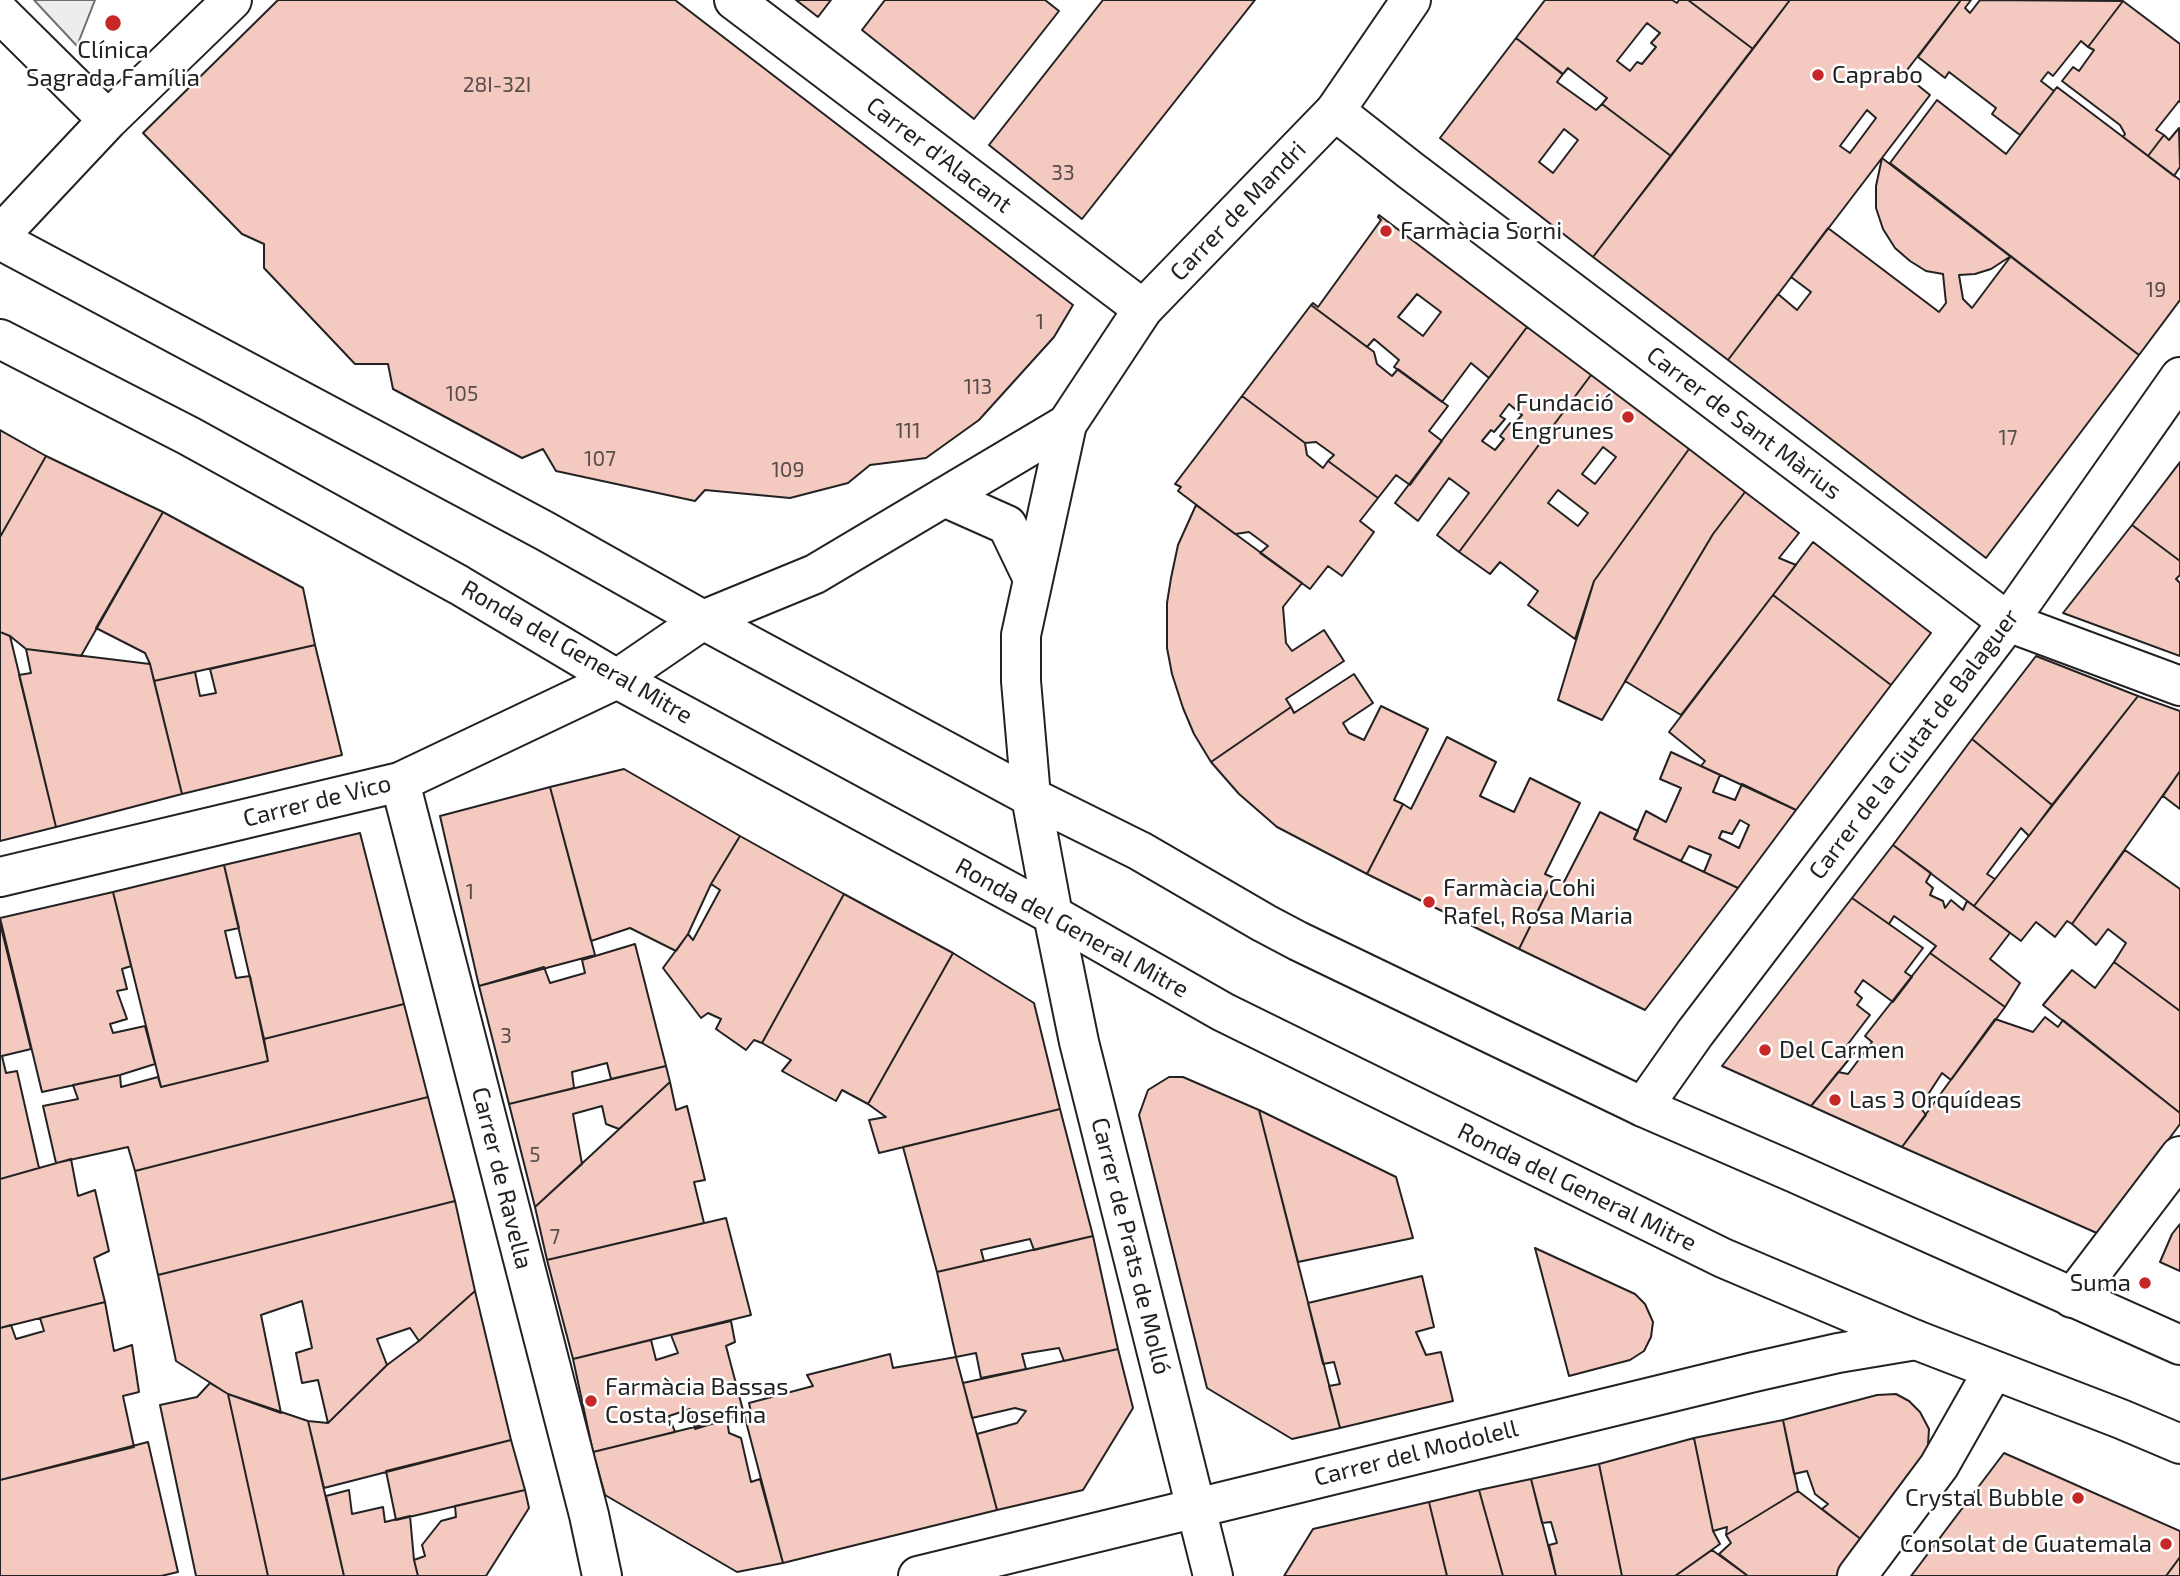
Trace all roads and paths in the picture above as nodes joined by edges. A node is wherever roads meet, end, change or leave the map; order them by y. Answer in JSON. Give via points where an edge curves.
{"nodes":[{"id":1,"x":232,"y":0,"type":"edge"},
{"id":2,"x":734,"y":0,"type":"edge"},
{"id":3,"x":1411,"y":0,"type":"edge"},
{"id":4,"x":0,"y":13,"type":"edge"},
{"id":5,"x":1335,"y":111,"type":"junction"},
{"id":6,"x":108,"y":120,"type":"junction"},
{"id":7,"x":0,"y":237,"type":"edge"},
{"id":8,"x":1143,"y":309,"type":"junction"},
{"id":9,"x":0,"y":338,"type":"edge"},
{"id":10,"x":2180,"y":377,"type":"edge"},
{"id":11,"x":1067,"y":424,"type":"junction"},
{"id":12,"x":944,"y":497,"type":"junction"},
{"id":13,"x":1033,"y":579,"type":"junction"},
{"id":14,"x":703,"y":620,"type":"junction"},
{"id":15,"x":2008,"y":622,"type":"junction"},
{"id":16,"x":617,"y":679,"type":"junction"},
{"id":17,"x":2180,"y":686,"type":"edge"},
{"id":18,"x":400,"y":782,"type":"junction"},
{"id":19,"x":1031,"y":797,"type":"junction"},
{"id":20,"x":0,"y":877,"type":"edge"},
{"id":21,"x":1052,"y":915,"type":"junction"},
{"id":22,"x":1643,"y":1107,"type":"junction"},
{"id":23,"x":2180,"y":1156,"type":"edge"},
{"id":24,"x":2072,"y":1298,"type":"junction"},
{"id":25,"x":1916,"y":1340,"type":"junction"},
{"id":26,"x":2180,"y":1345,"type":"edge"},
{"id":27,"x":1993,"y":1371,"type":"junction"},
{"id":28,"x":2180,"y":1444,"type":"edge"},
{"id":29,"x":1196,"y":1507,"type":"junction"},
{"id":30,"x":602,"y":1576,"type":"edge"},
{"id":31,"x":918,"y":1576,"type":"edge"},
{"id":32,"x":1213,"y":1576,"type":"edge"},
{"id":33,"x":1857,"y":1576,"type":"edge"}],
"edges":[{"from":1,"to":6,"type":"street"},
{"from":2,"to":8,"type":"street","name":"Carrer d'Alacant"},
{"from":3,"to":5,"type":"street","name":"Carrer de Mandri"},
{"from":4,"to":6,"type":"street"},
{"from":5,"to":8,"type":"street","name":"Carrer de Mandri"},
{"from":5,"to":15,"type":"street","name":"Carrer de Sant Màrius"},
{"from":6,"to":7,"type":"street"},
{"from":7,"to":14,"type":"street"},
{"from":8,"to":11,"type":"street","name":"Carrer de Mandri"},
{"from":9,"to":16,"type":"street","name":"Ronda del General Mitre","via":[[424,565]]},
{"from":10,"to":15,"type":"street","name":"Carrer de la Ciutat de Balaguer"},
{"from":11,"to":12,"type":"street","name":"Carrer de Vico"},
{"from":11,"to":13,"type":"street","name":"Carrer de Prats de Molló"},
{"from":12,"to":13,"type":"street","via":[[1007,525]]},
{"from":12,"to":14,"type":"street","name":"Carrer de Vico","via":[[815,574]]},
{"from":13,"to":19,"type":"street","name":"Carrer de Prats de Molló","via":[[1021,635]]},
{"from":14,"to":16,"type":"street","name":"Carrer de Vico"},
{"from":14,"to":19,"type":"street"},
{"from":15,"to":17,"type":"street","name":"Carrer de Sant Màrius"},
{"from":15,"to":22,"type":"street","name":"Carrer de la Ciutat de Balaguer"},
{"from":16,"to":18,"type":"street","name":"Carrer de Vico"},
{"from":16,"to":21,"type":"street","name":"Ronda del General Mitre"},
{"from":18,"to":20,"type":"street","name":"Carrer de Vico"},
{"from":18,"to":30,"type":"street","name":"Carrer de Ravella"},
{"from":19,"to":21,"type":"street","name":"Carrer de Prats de Molló"},
{"from":19,"to":22,"type":"street","via":[[1140,851],[1287,935]]},
{"from":21,"to":25,"type":"street","name":"Ronda del General Mitre","via":[[1223,1012],[1699,1247]]},
{"from":21,"to":29,"type":"street","name":"Carrer de Prats de Molló","via":[[1079,1042]]},
{"from":22,"to":24,"type":"street"},
{"from":23,"to":24,"type":"street"},
{"from":24,"to":26,"type":"street"},
{"from":25,"to":27,"type":"street","name":"Ronda del General Mitre"},
{"from":25,"to":29,"type":"street","name":"Carrer del Modolell","via":[[1754,1371]]},
{"from":27,"to":28,"type":"street","name":"Ronda del General Mitre"},
{"from":27,"to":33,"type":"street","via":[[1939,1466]]},
{"from":29,"to":31,"type":"street","name":"Carrer del Modolell"},
{"from":29,"to":32,"type":"street","name":"Carrer de Prats de Molló"}]}
